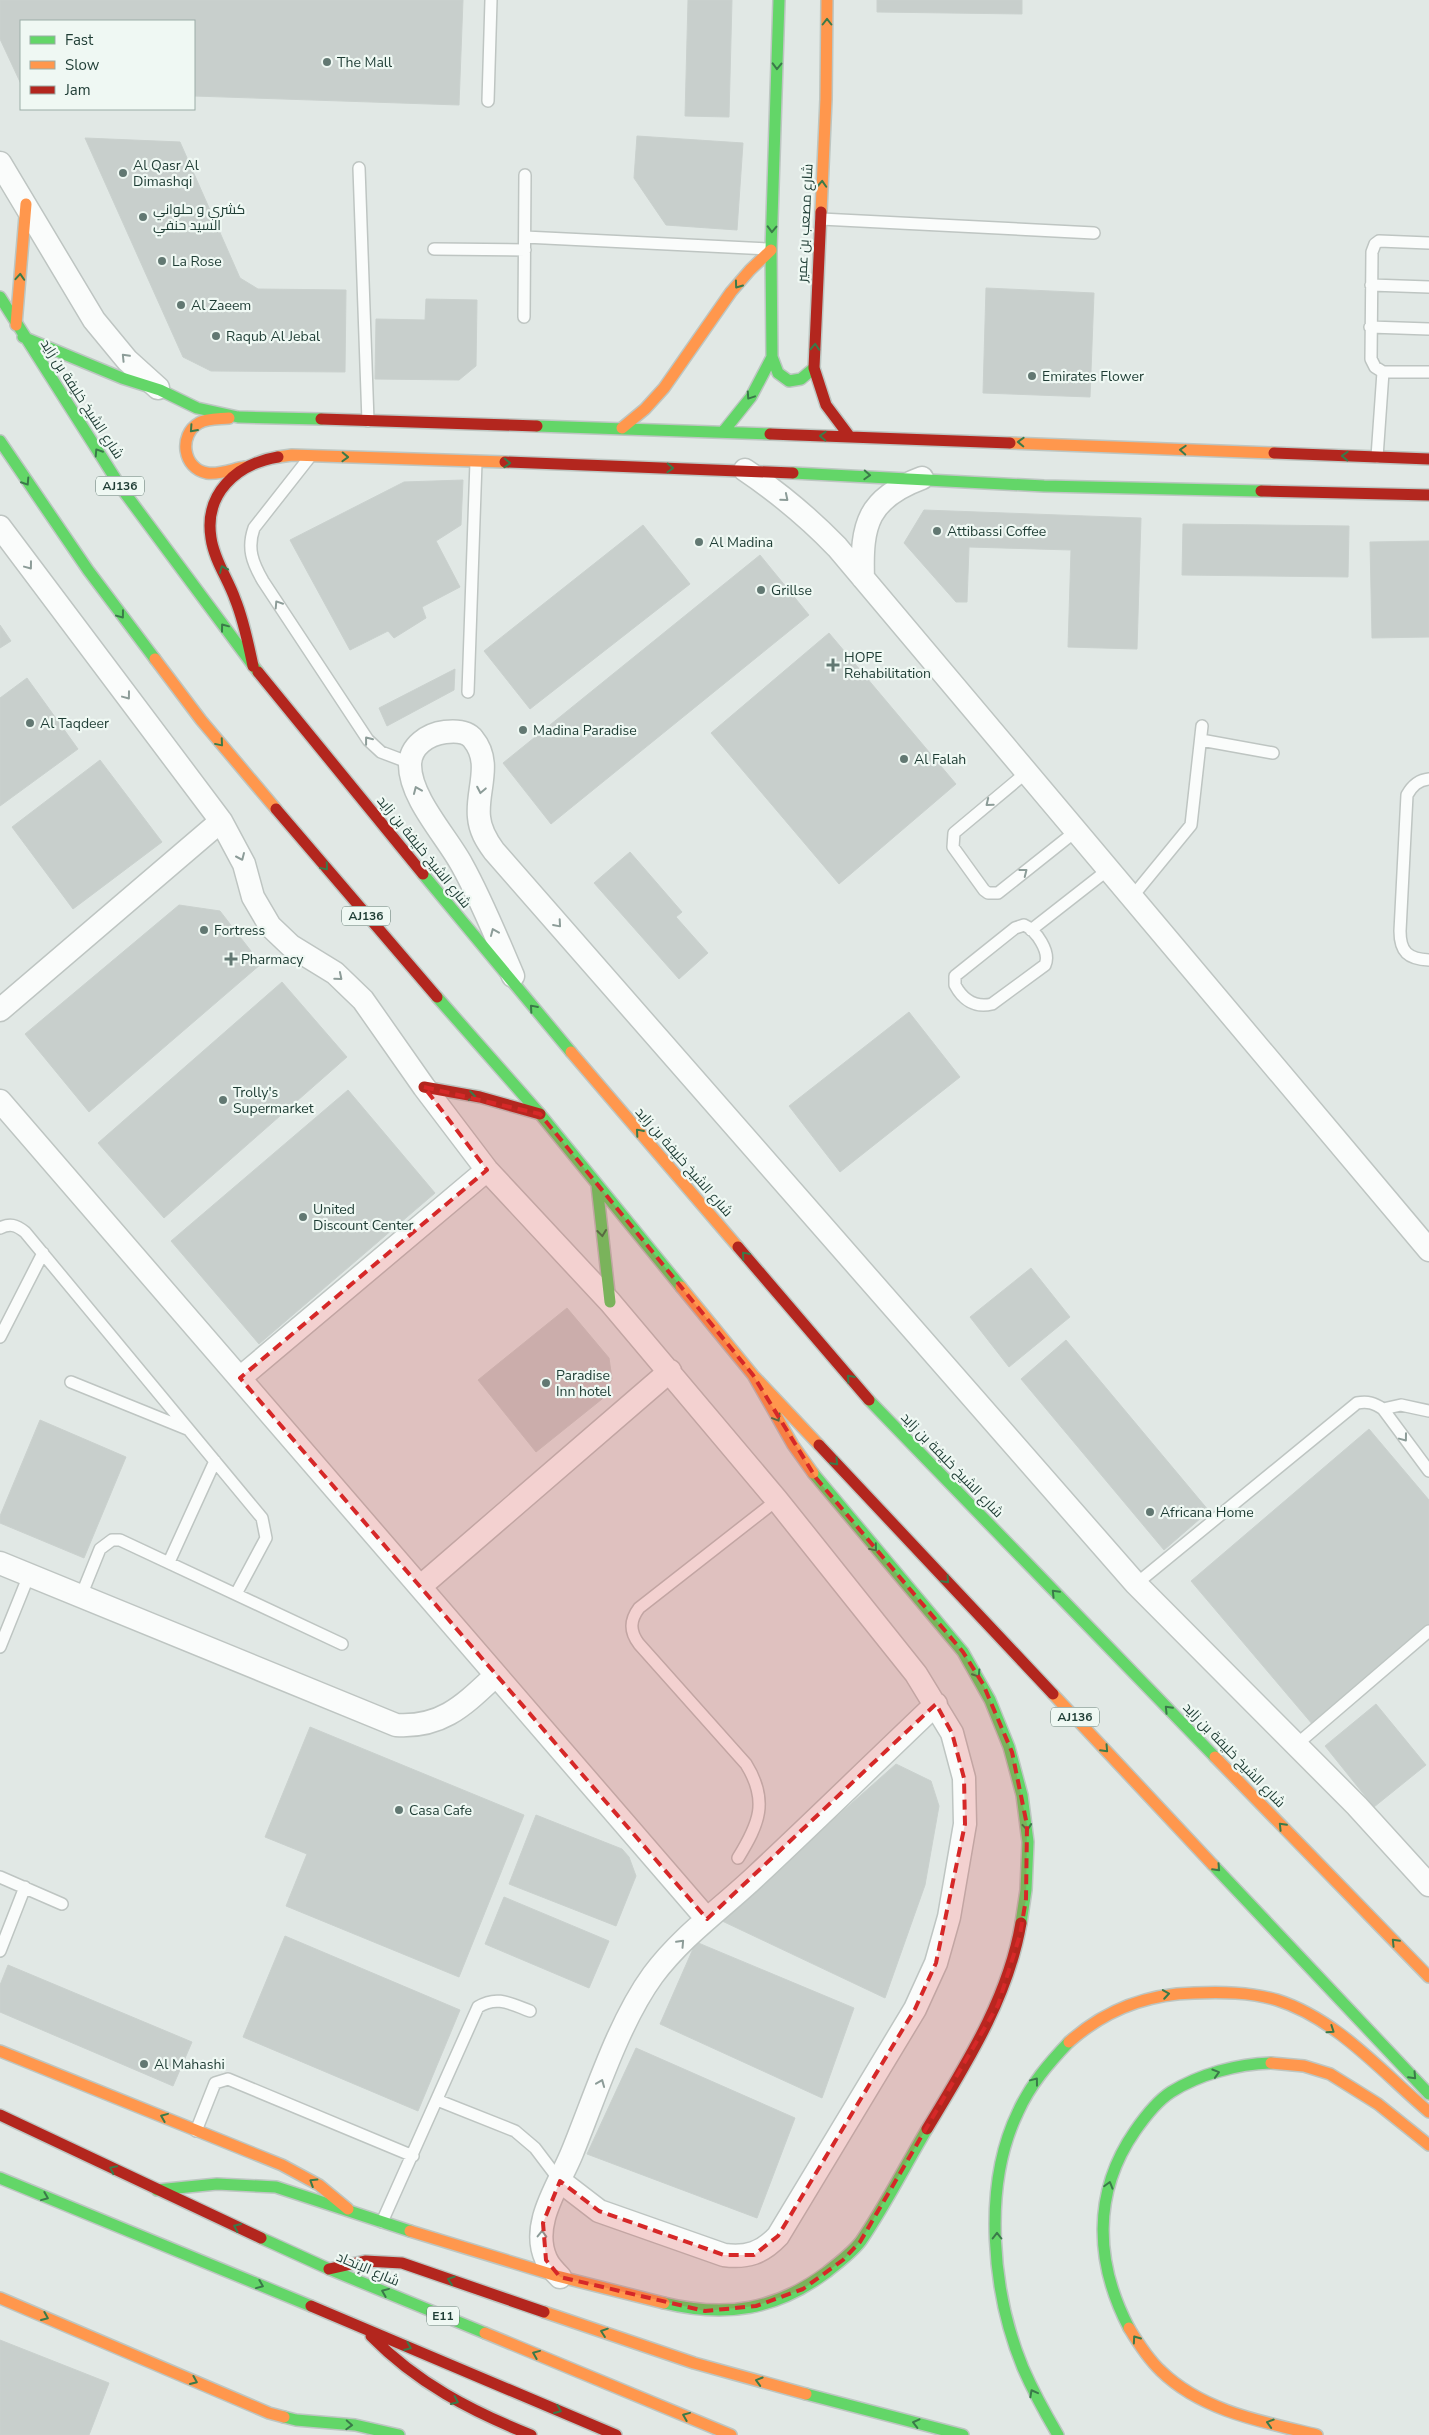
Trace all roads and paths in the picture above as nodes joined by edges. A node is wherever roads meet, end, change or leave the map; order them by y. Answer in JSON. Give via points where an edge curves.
{"nodes":[{"id":1,"x":491,"y":0,"type":"edge"},
{"id":2,"x":779,"y":0,"type":"edge"},
{"id":3,"x":827,"y":0,"type":"edge"},
{"id":4,"x":488,"y":101,"type":"dead end"},
{"id":5,"x":0,"y":163,"type":"edge"},
{"id":6,"x":359,"y":168,"type":"dead end"},
{"id":7,"x":525,"y":175,"type":"dead end"},
{"id":8,"x":26,"y":204,"type":"junction"},
{"id":9,"x":821,"y":219,"type":"junction"},
{"id":10,"x":1094,"y":233,"type":"dead end"},
{"id":11,"x":525,"y":237,"type":"junction"},
{"id":12,"x":1429,"y":243,"type":"edge"},
{"id":13,"x":434,"y":249,"type":"dead end"},
{"id":14,"x":525,"y":250,"type":"junction"},
{"id":15,"x":771,"y":250,"type":"junction"},
{"id":16,"x":1372,"y":285,"type":"junction"},
{"id":17,"x":1429,"y":286,"type":"edge"},
{"id":18,"x":0,"y":297,"type":"edge"},
{"id":19,"x":524,"y":318,"type":"dead end"},
{"id":20,"x":16,"y":325,"type":"junction"},
{"id":21,"x":1370,"y":327,"type":"junction"},
{"id":22,"x":1429,"y":329,"type":"edge"},
{"id":23,"x":24,"y":337,"type":"junction"},
{"id":24,"x":772,"y":357,"type":"junction"},
{"id":25,"x":814,"y":368,"type":"junction"},
{"id":26,"x":1383,"y":372,"type":"junction"},
{"id":27,"x":1429,"y":372,"type":"edge"},
{"id":28,"x":160,"y":390,"type":"junction"},
{"id":29,"x":238,"y":417,"type":"junction"},
{"id":30,"x":368,"y":421,"type":"junction"},
{"id":31,"x":622,"y":428,"type":"junction"},
{"id":32,"x":723,"y":432,"type":"junction"},
{"id":33,"x":850,"y":437,"type":"junction"},
{"id":34,"x":0,"y":441,"type":"edge"},
{"id":35,"x":311,"y":456,"type":"junction"},
{"id":36,"x":1377,"y":457,"type":"junction"},
{"id":37,"x":1429,"y":459,"type":"edge"},
{"id":38,"x":476,"y":462,"type":"junction"},
{"id":39,"x":246,"y":467,"type":"junction"},
{"id":40,"x":745,"y":470,"type":"junction"},
{"id":41,"x":922,"y":478,"type":"junction"},
{"id":42,"x":1429,"y":495,"type":"edge"},
{"id":43,"x":0,"y":527,"type":"edge"},
{"id":44,"x":863,"y":578,"type":"junction"},
{"id":45,"x":253,"y":666,"type":"junction"},
{"id":46,"x":468,"y":692,"type":"dead end"},
{"id":47,"x":1202,"y":726,"type":"dead end"},
{"id":48,"x":1201,"y":740,"type":"junction"},
{"id":49,"x":1273,"y":753,"type":"dead end"},
{"id":50,"x":410,"y":763,"type":"junction"},
{"id":51,"x":1027,"y":772,"type":"junction"},
{"id":52,"x":1429,"y":779,"type":"edge"},
{"id":53,"x":221,"y":821,"type":"junction"},
{"id":54,"x":1076,"y":831,"type":"junction"},
{"id":55,"x":1109,"y":869,"type":"junction"},
{"id":56,"x":1132,"y":897,"type":"junction"},
{"id":57,"x":1031,"y":930,"type":"junction"},
{"id":58,"x":1429,"y":960,"type":"edge"},
{"id":59,"x":520,"y":993,"type":"junction"},
{"id":60,"x":0,"y":1010,"type":"edge"},
{"id":61,"x":424,"y":1087,"type":"junction"},
{"id":62,"x":0,"y":1101,"type":"edge"},
{"id":63,"x":540,"y":1114,"type":"junction"},
{"id":64,"x":488,"y":1170,"type":"junction"},
{"id":65,"x":596,"y":1185,"type":"junction"},
{"id":66,"x":0,"y":1228,"type":"edge"},
{"id":67,"x":1429,"y":1250,"type":"edge"},
{"id":68,"x":42,"y":1253,"type":"junction"},
{"id":69,"x":610,"y":1302,"type":"junction"},
{"id":70,"x":0,"y":1337,"type":"edge"},
{"id":71,"x":670,"y":1371,"type":"junction"},
{"id":72,"x":753,"y":1375,"type":"junction"},
{"id":73,"x":240,"y":1378,"type":"junction"},
{"id":74,"x":70,"y":1382,"type":"dead end"},
{"id":75,"x":1382,"y":1409,"type":"junction"},
{"id":76,"x":1429,"y":1411,"type":"edge"},
{"id":77,"x":189,"y":1429,"type":"junction"},
{"id":78,"x":215,"y":1461,"type":"junction"},
{"id":79,"x":1429,"y":1471,"type":"edge"},
{"id":80,"x":777,"y":1500,"type":"junction"},
{"id":81,"x":169,"y":1562,"type":"junction"},
{"id":82,"x":0,"y":1563,"type":"edge"},
{"id":83,"x":30,"y":1575,"type":"junction"},
{"id":84,"x":1136,"y":1584,"type":"junction"},
{"id":85,"x":422,"y":1586,"type":"junction"},
{"id":86,"x":236,"y":1594,"type":"junction"},
{"id":87,"x":81,"y":1596,"type":"junction"},
{"id":88,"x":1429,"y":1631,"type":"edge"},
{"id":89,"x":342,"y":1644,"type":"dead end"},
{"id":90,"x":0,"y":1647,"type":"edge"},
{"id":91,"x":496,"y":1676,"type":"junction"},
{"id":92,"x":936,"y":1704,"type":"junction"},
{"id":93,"x":1296,"y":1745,"type":"junction"},
{"id":94,"x":738,"y":1858,"type":"dead end"},
{"id":95,"x":0,"y":1877,"type":"edge"},
{"id":96,"x":1429,"y":1885,"type":"edge"},
{"id":97,"x":25,"y":1887,"type":"junction"},
{"id":98,"x":62,"y":1904,"type":"dead end"},
{"id":99,"x":707,"y":1919,"type":"junction"},
{"id":100,"x":0,"y":1950,"type":"edge"},
{"id":101,"x":1429,"y":1977,"type":"edge"},
{"id":102,"x":530,"y":2012,"type":"dead end"},
{"id":103,"x":0,"y":2052,"type":"edge"},
{"id":104,"x":1429,"y":2094,"type":"edge"},
{"id":105,"x":436,"y":2100,"type":"junction"},
{"id":106,"x":1429,"y":2112,"type":"edge"},
{"id":107,"x":0,"y":2115,"type":"edge"},
{"id":108,"x":196,"y":2130,"type":"junction"},
{"id":109,"x":1429,"y":2145,"type":"edge"},
{"id":110,"x":413,"y":2156,"type":"junction"},
{"id":111,"x":0,"y":2178,"type":"edge"},
{"id":112,"x":560,"y":2181,"type":"junction"},
{"id":113,"x":157,"y":2190,"type":"junction"},
{"id":114,"x":351,"y":2212,"type":"junction"},
{"id":115,"x":382,"y":2222,"type":"junction"},
{"id":116,"x":329,"y":2269,"type":"junction"},
{"id":117,"x":560,"y":2277,"type":"junction"},
{"id":118,"x":0,"y":2298,"type":"edge"},
{"id":119,"x":363,"y":2328,"type":"junction"},
{"id":120,"x":296,"y":2428,"type":"edge"},
{"id":121,"x":399,"y":2435,"type":"edge"},
{"id":122,"x":531,"y":2435,"type":"edge"},
{"id":123,"x":616,"y":2435,"type":"edge"},
{"id":124,"x":731,"y":2435,"type":"edge"},
{"id":125,"x":964,"y":2435,"type":"edge"},
{"id":126,"x":1058,"y":2435,"type":"edge"},
{"id":127,"x":1317,"y":2435,"type":"edge"}],
"edges":[{"from":1,"to":4,"type":"lane"},
{"from":2,"to":15,"type":"main road","one_way":true},
{"from":9,"to":3,"type":"main road","name":"شارع مصعب بن عمير","one_way":true},
{"from":5,"to":8,"type":"street"},
{"from":6,"to":30,"type":"lane"},
{"from":7,"to":11,"type":"lane"},
{"from":20,"to":8,"type":"main road","one_way":true},
{"from":28,"to":8,"type":"street","one_way":true,"via":[[108,340]]},
{"from":9,"to":10,"type":"lane"},
{"from":25,"to":9,"type":"main road","name":"شارع مصعب بن عمير","one_way":true},
{"from":11,"to":14,"type":"lane"},
{"from":11,"to":15,"type":"lane"},
{"from":12,"to":16,"type":"lane","via":[[1379,241],[1372,252]]},
{"from":13,"to":14,"type":"lane"},
{"from":14,"to":19,"type":"lane"},
{"from":15,"to":24,"type":"main road"},
{"from":15,"to":31,"type":"main road","one_way":true,"via":[[746,273],[660,394],[637,418]]},
{"from":16,"to":17,"type":"lane"},
{"from":16,"to":21,"type":"lane"},
{"from":18,"to":20,"type":"main road","name":"شارع الشيخ خليفة بن زايد","number":"AJ136"},
{"from":20,"to":23,"type":"main road","name":"شارع الشيخ خليفة بن زايد","number":"AJ136"},
{"from":21,"to":22,"type":"lane"},
{"from":21,"to":26,"type":"lane","via":[[1371,359]]},
{"from":23,"to":28,"type":"main road","via":[[122,378]]},
{"from":45,"to":23,"type":"main road","name":"شارع الشيخ خليفة بن زايد","number":"AJ136","one_way":true,"via":[[122,489]]},
{"from":24,"to":25,"type":"main road","via":[[774,368],[789,381],[799,381]]},
{"from":24,"to":32,"type":"main road","one_way":true,"via":[[751,397]]},
{"from":25,"to":33,"type":"main road","name":"شارع مصعب بن عمير","via":[[826,407]]},
{"from":26,"to":27,"type":"lane"},
{"from":26,"to":36,"type":"lane"},
{"from":28,"to":29,"type":"main road","via":[[197,408]]},
{"from":29,"to":30,"type":"main road"},
{"from":29,"to":39,"type":"main road","one_way":true,"via":[[199,423],[191,429],[184,447],[192,465],[200,471],[220,472]]},
{"from":30,"to":31,"type":"main road"},
{"from":31,"to":32,"type":"main road"},
{"from":33,"to":32,"type":"main road","one_way":true},
{"from":36,"to":33,"type":"main road","one_way":true},
{"from":34,"to":63,"type":"main road","number":"AJ136","one_way":true,"via":[[88,570],[201,720],[350,898]]},
{"from":35,"to":38,"type":"main road","one_way":true},
{"from":35,"to":39,"type":"main road","via":[[275,457]]},
{"from":50,"to":35,"type":"lane","one_way":true,"via":[[381,752],[368,740],[252,561],[250,539],[254,528]]},
{"from":36,"to":37,"type":"main road"},
{"from":38,"to":40,"type":"main road","one_way":true},
{"from":38,"to":46,"type":"lane"},
{"from":45,"to":39,"type":"main road","one_way":true,"via":[[239,608],[216,553],[210,529],[215,498],[228,481]]},
{"from":40,"to":41,"type":"main road","one_way":true},
{"from":40,"to":44,"type":"street","one_way":true,"via":[[809,519]]},
{"from":41,"to":42,"type":"main road","via":[[1044,486]]},
{"from":41,"to":44,"type":"street","via":[[888,495],[865,525]]},
{"from":43,"to":53,"type":"street","one_way":true},
{"from":44,"to":51,"type":"street"},
{"from":45,"to":59,"type":"main road","name":"شارع الشيخ خليفة بن زايد","number":"AJ136"},
{"from":47,"to":48,"type":"lane"},
{"from":48,"to":49,"type":"lane"},
{"from":48,"to":56,"type":"lane","via":[[1191,825]]},
{"from":59,"to":50,"type":"street","one_way":true,"via":[[478,895],[420,797],[411,776]]},
{"from":50,"to":84,"type":"street","one_way":true,"via":[[413,750],[422,740],[437,733],[453,731],[468,734],[473,739],[480,751],[484,779],[478,815],[481,828],[494,851]]},
{"from":51,"to":54,"type":"street"},
{"from":51,"to":54,"type":"lane","one_way":true,"via":[[954,832],[953,847],[984,890],[998,893]]},
{"from":52,"to":58,"type":"lane","via":[[1413,785],[1407,795],[1400,931],[1400,942],[1406,952],[1415,959]]},
{"from":53,"to":60,"type":"street"},
{"from":53,"to":61,"type":"street","one_way":true,"via":[[244,864],[253,897],[270,926],[291,946],[320,962],[350,986]]},
{"from":54,"to":55,"type":"street"},
{"from":55,"to":56,"type":"street"},
{"from":55,"to":57,"type":"lane"},
{"from":56,"to":67,"type":"street"},
{"from":57,"to":57,"type":"lane","via":[[1024,925],[1019,926],[958,973],[955,985],[966,1000],[974,1005],[992,1004],[1044,964],[1047,954]]},
{"from":101,"to":59,"type":"main road","name":"شارع الشيخ خليفة بن زايد","number":"AJ136","one_way":true,"via":[[882,1415]]},
{"from":61,"to":63,"type":"main road","one_way":true},
{"from":61,"to":64,"type":"street"},
{"from":62,"to":73,"type":"street"},
{"from":63,"to":65,"type":"main road","number":"AJ136"},
{"from":64,"to":69,"type":"street"},
{"from":64,"to":73,"type":"street"},
{"from":65,"to":69,"type":"main road","one_way":true},
{"from":65,"to":72,"type":"main road","number":"AJ136"},
{"from":66,"to":68,"type":"lane","via":[[9,1224],[18,1226]]},
{"from":68,"to":70,"type":"lane"},
{"from":68,"to":77,"type":"lane"},
{"from":69,"to":71,"type":"street"},
{"from":71,"to":80,"type":"street"},
{"from":71,"to":85,"type":"street"},
{"from":72,"to":104,"type":"main road","number":"AJ136","one_way":true},
{"from":72,"to":117,"type":"main road","one_way":true,"via":[[816,1478],[963,1652],[999,1717],[1012,1752],[1027,1825],[1027,1881],[1020,1935],[1004,1988],[981,2038],[860,2242],[824,2275],[803,2289],[756,2306],[704,2311]]},
{"from":73,"to":85,"type":"street"},
{"from":74,"to":77,"type":"lane"},
{"from":75,"to":76,"type":"lane","via":[[1402,1404]]},
{"from":75,"to":79,"type":"lane","one_way":true},
{"from":75,"to":84,"type":"lane","via":[[1375,1404],[1357,1403]]},
{"from":77,"to":78,"type":"lane"},
{"from":78,"to":81,"type":"lane"},
{"from":78,"to":86,"type":"lane","via":[[256,1510],[266,1528],[263,1548]]},
{"from":80,"to":92,"type":"street","via":[[916,1674]]},
{"from":80,"to":94,"type":"lane","via":[[639,1608],[631,1624],[639,1644],[746,1764],[752,1775],[757,1786],[759,1811],[752,1835]]},
{"from":81,"to":86,"type":"lane"},
{"from":81,"to":87,"type":"lane","via":[[120,1540],[112,1540],[100,1549]]},
{"from":82,"to":83,"type":"street"},
{"from":83,"to":87,"type":"street"},
{"from":83,"to":90,"type":"lane"},
{"from":84,"to":93,"type":"street"},
{"from":85,"to":91,"type":"street"},
{"from":86,"to":89,"type":"lane"},
{"from":87,"to":91,"type":"street","via":[[396,1724],[414,1726],[433,1722],[465,1703]]},
{"from":88,"to":93,"type":"lane"},
{"from":91,"to":99,"type":"street"},
{"from":92,"to":99,"type":"street"},
{"from":92,"to":112,"type":"street","via":[[960,1755],[966,1801],[965,1824],[948,1917],[936,1964],[915,2009],[778,2236],[768,2248],[754,2254],[724,2255],[599,2211]]},
{"from":93,"to":96,"type":"street"},
{"from":95,"to":97,"type":"lane"},
{"from":97,"to":98,"type":"lane"},
{"from":97,"to":100,"type":"lane"},
{"from":112,"to":99,"type":"street","one_way":true,"via":[[626,2020],[670,1955]]},
{"from":102,"to":105,"type":"lane","via":[[497,1999],[478,2007]]},
{"from":108,"to":103,"type":"main road","one_way":true},
{"from":105,"to":110,"type":"lane"},
{"from":105,"to":112,"type":"lane","via":[[515,2132],[535,2148]]},
{"from":126,"to":106,"type":"main road","one_way":true,"via":[[1029,2385],[1007,2320],[996,2250],[997,2203],[1000,2165],[1020,2106],[1031,2086],[1067,2043],[1090,2023],[1137,2000],[1169,1993],[1261,1996],[1289,2005],[1328,2027],[1360,2050]]},
{"from":113,"to":107,"type":"main road","name":"شارع الإتحاد","number":"E11","one_way":true},
{"from":108,"to":110,"type":"lane","via":[[215,2083],[228,2079]]},
{"from":114,"to":108,"type":"main road","one_way":true,"via":[[336,2197],[301,2174]]},
{"from":127,"to":109,"type":"main road","one_way":true,"via":[[1272,2424],[1194,2396],[1165,2375],[1135,2339],[1118,2310],[1101,2242],[1103,2206],[1113,2172],[1127,2142],[1169,2093],[1202,2077],[1237,2066],[1282,2062],[1322,2070],[1364,2093]]},
{"from":110,"to":115,"type":"lane"},
{"from":111,"to":119,"type":"main road","one_way":true},
{"from":117,"to":112,"type":"street","one_way":true,"via":[[546,2260],[541,2237],[547,2208]]},
{"from":113,"to":114,"type":"main road","via":[[204,2183],[252,2184],[300,2193]]},
{"from":116,"to":113,"type":"main road","name":"شارع الإتحاد","number":"E11","one_way":true},
{"from":114,"to":115,"type":"main road"},
{"from":115,"to":117,"type":"main road"},
{"from":124,"to":116,"type":"main road","name":"شارع الإتحاد","number":"E11","one_way":true},
{"from":125,"to":116,"type":"main road","one_way":true,"via":[[694,2363],[402,2263],[367,2259]]},
{"from":118,"to":120,"type":"main road","one_way":true},
{"from":119,"to":122,"type":"main road","one_way":true,"via":[[388,2356],[438,2394]]},
{"from":119,"to":123,"type":"main road","one_way":true},
{"from":120,"to":121,"type":"main road","one_way":true,"via":[[355,2425]]}]}
